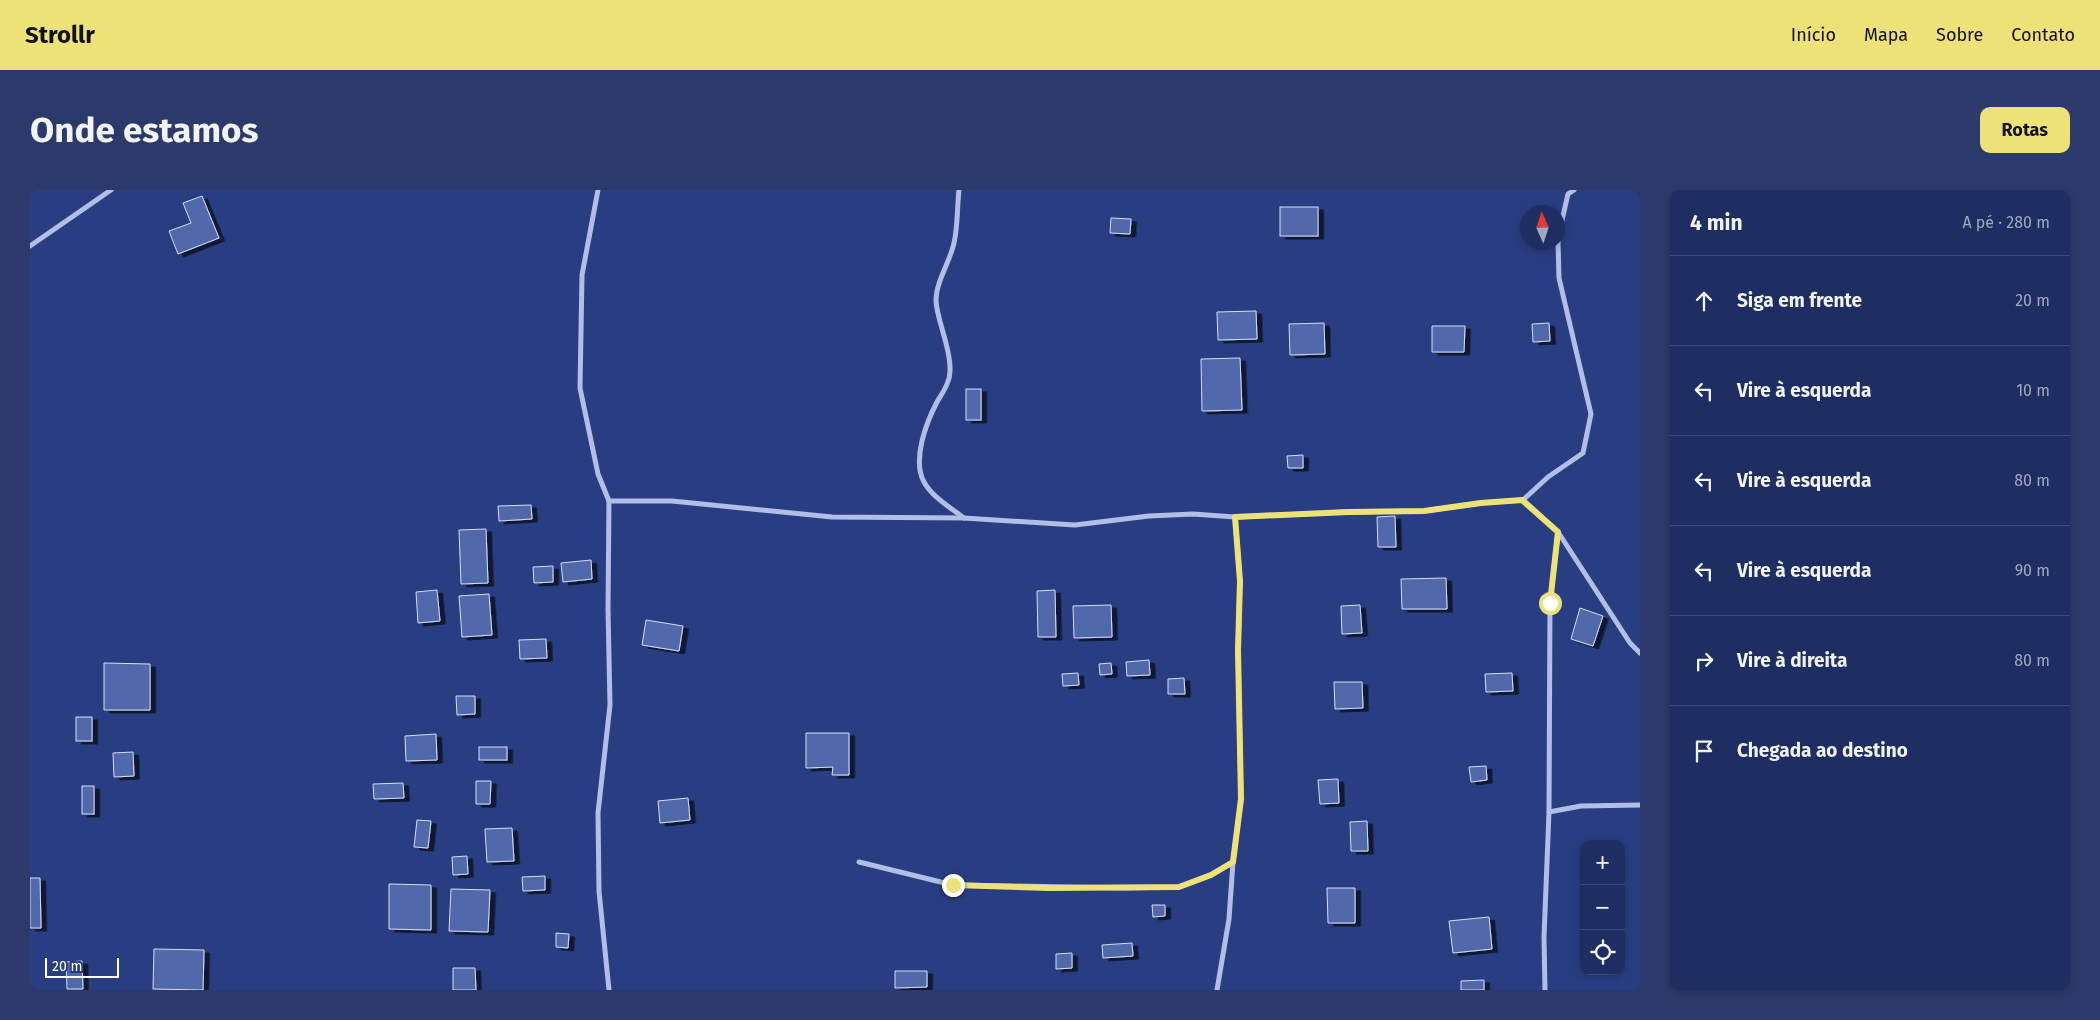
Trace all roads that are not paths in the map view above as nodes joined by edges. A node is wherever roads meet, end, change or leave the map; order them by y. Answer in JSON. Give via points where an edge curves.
{"nodes":[{"id":1,"x":111,"y":190,"type":"edge"},
{"id":2,"x":598,"y":190,"type":"edge"},
{"id":3,"x":959,"y":190,"type":"edge"},
{"id":4,"x":1574,"y":190,"type":"edge"},
{"id":5,"x":1565,"y":208,"type":"edge"},
{"id":6,"x":30,"y":246,"type":"edge"},
{"id":7,"x":1558,"y":250,"type":"edge"},
{"id":8,"x":1522,"y":500,"type":"junction"},
{"id":9,"x":609,"y":502,"type":"junction"},
{"id":10,"x":1235,"y":517,"type":"junction"},
{"id":11,"x":964,"y":518,"type":"junction"},
{"id":12,"x":1558,"y":532,"type":"junction"},
{"id":13,"x":1640,"y":653,"type":"edge"},
{"id":14,"x":1640,"y":805,"type":"edge"},
{"id":15,"x":1549,"y":812,"type":"junction"},
{"id":16,"x":859,"y":862,"type":"dead end"},
{"id":17,"x":1233,"y":862,"type":"junction"},
{"id":18,"x":610,"y":990,"type":"edge"},
{"id":19,"x":1217,"y":990,"type":"edge"},
{"id":20,"x":1545,"y":990,"type":"edge"}],
"edges":[{"from":1,"to":6,"type":"street"},
{"from":2,"to":9,"type":"street","via":[[582,275],[580,388],[598,474]]},
{"from":3,"to":11,"type":"street","via":[[955,242],[939,282],[936,301],[950,368],[947,385],[922,436],[920,467],[924,482],[944,504]]},
{"from":4,"to":5,"type":"street","via":[[1568,194]]},
{"from":7,"to":8,"type":"street","via":[[1559,278],[1591,414],[1583,453]]},
{"from":8,"to":10,"type":"street","via":[[1424,511]]},
{"from":8,"to":12,"type":"street"},
{"from":9,"to":11,"type":"street","via":[[672,501],[832,517]]},
{"from":9,"to":18,"type":"street","via":[[610,705],[598,813],[599,891]]},
{"from":10,"to":11,"type":"street","via":[[1193,514],[1149,516],[1075,526]]},
{"from":10,"to":17,"type":"street","via":[[1240,581],[1241,799]]},
{"from":12,"to":13,"type":"street","via":[[1630,643]]},
{"from":12,"to":15,"type":"street","via":[[1550,603]]},
{"from":14,"to":15,"type":"street","via":[[1580,806]]},
{"from":15,"to":20,"type":"street"},
{"from":16,"to":17,"type":"street","via":[[953,885],[1114,888],[1179,887],[1211,875]]},
{"from":17,"to":19,"type":"street","via":[[1229,919]]}]}
